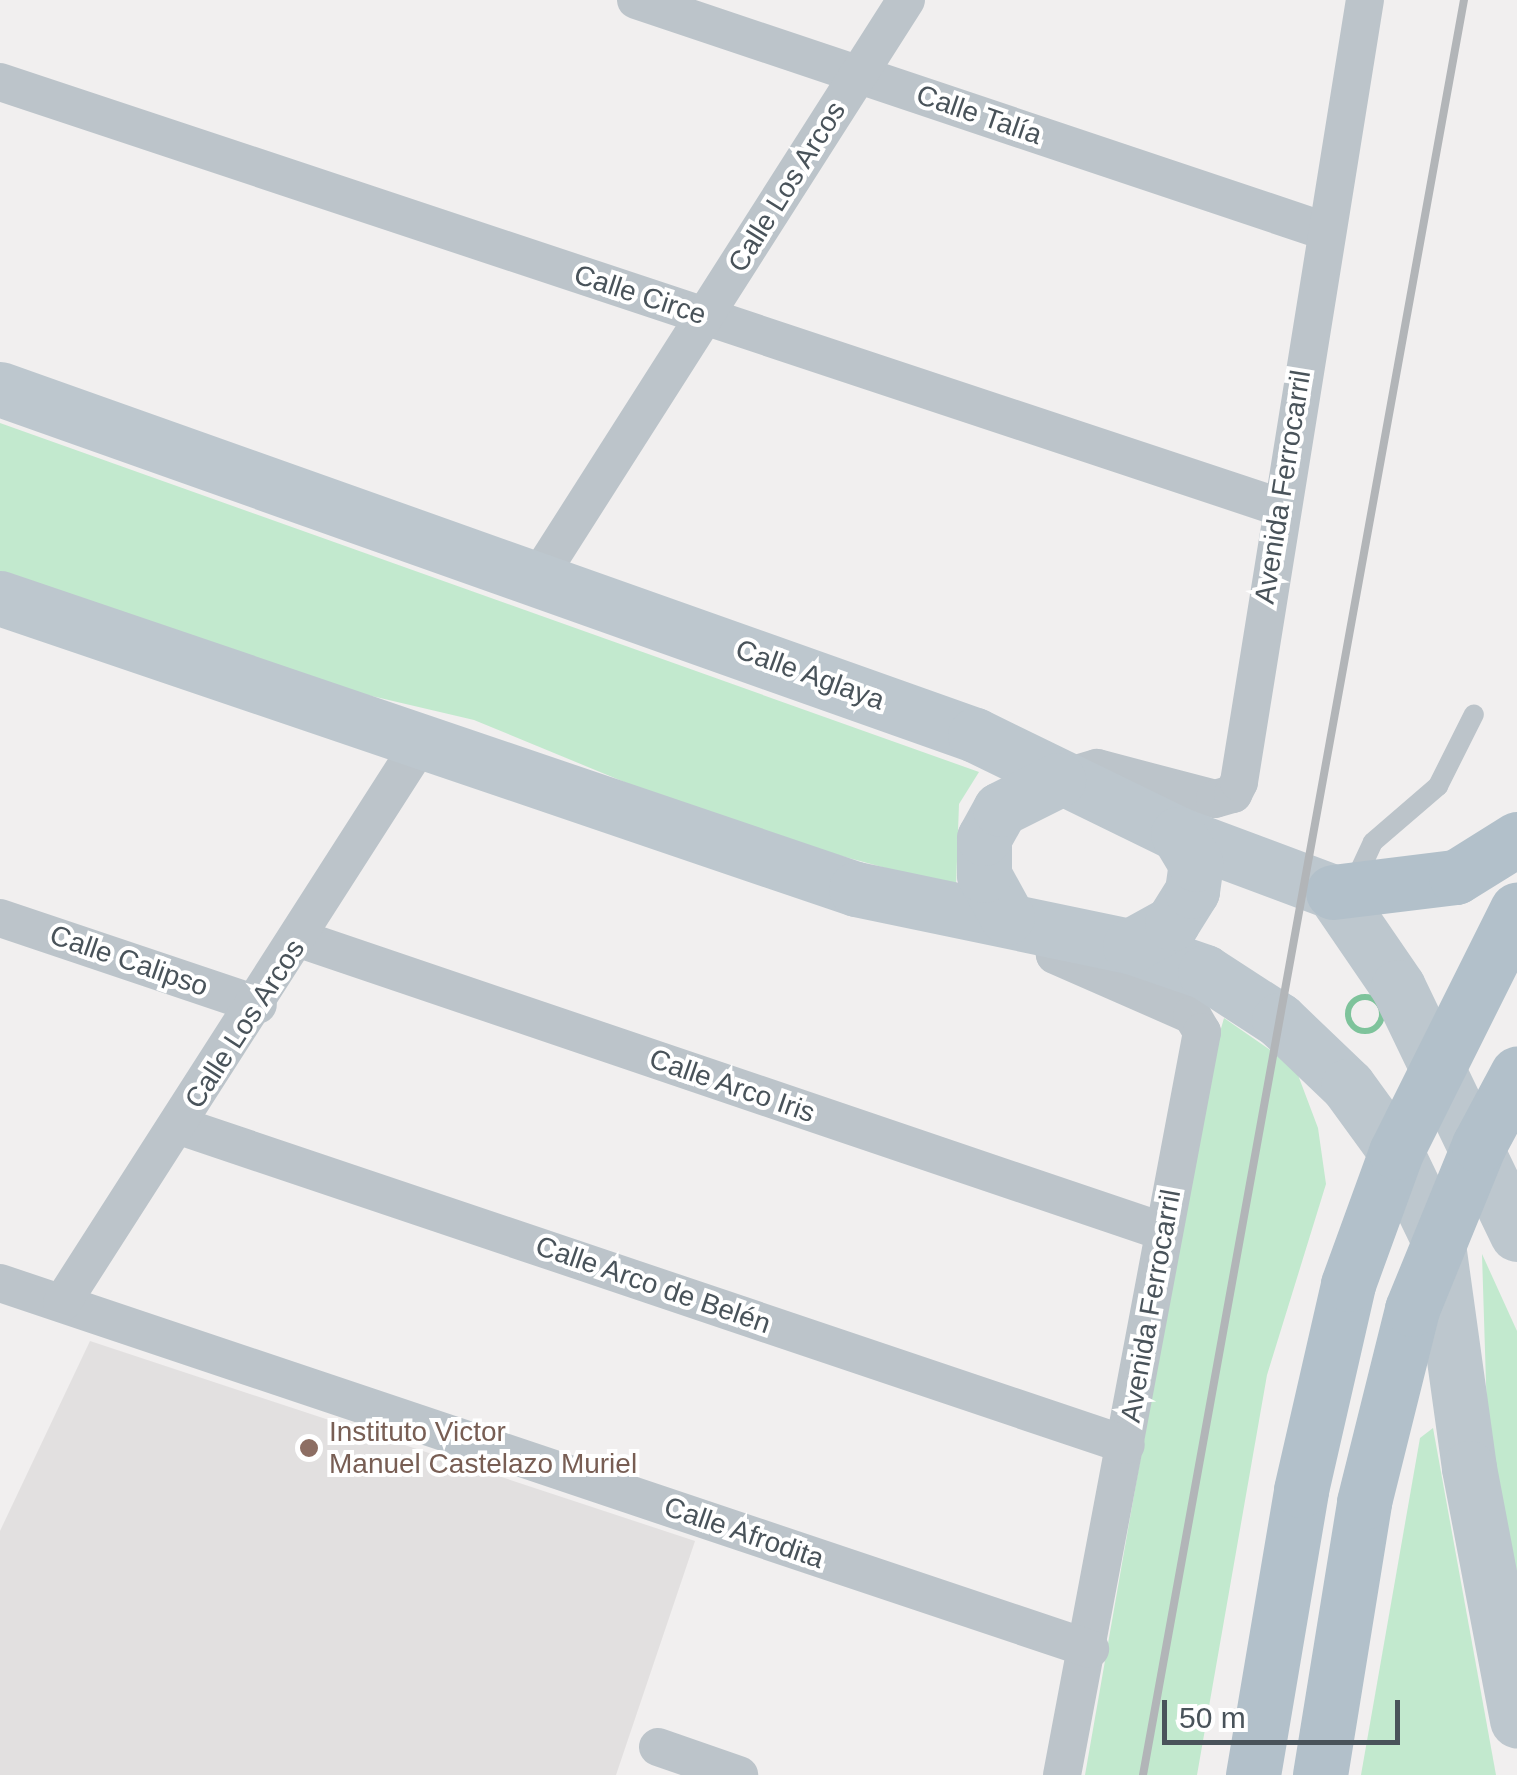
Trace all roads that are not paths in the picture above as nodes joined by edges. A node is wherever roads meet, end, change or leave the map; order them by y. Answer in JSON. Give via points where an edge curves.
{"nodes":[{"id":1,"x":636,"y":0,"type":"edge"},
{"id":2,"x":906,"y":0,"type":"edge"},
{"id":3,"x":1365,"y":0,"type":"edge"},
{"id":4,"x":857,"y":74,"type":"junction"},
{"id":5,"x":0,"y":82,"type":"edge"},
{"id":6,"x":1322,"y":230,"type":"junction"},
{"id":7,"x":706,"y":317,"type":"junction"},
{"id":8,"x":0,"y":389,"type":"edge"},
{"id":9,"x":1280,"y":507,"type":"junction"},
{"id":10,"x":540,"y":576,"type":"junction"},
{"id":11,"x":0,"y":598,"type":"edge"},
{"id":12,"x":1474,"y":714,"type":"dead end"},
{"id":13,"x":422,"y":741,"type":"junction"},
{"id":14,"x":1058,"y":780,"type":"junction"},
{"id":15,"x":1178,"y":834,"type":"junction"},
{"id":16,"x":1517,"y":839,"type":"edge"},
{"id":17,"x":1342,"y":892,"type":"junction"},
{"id":18,"x":1517,"y":909,"type":"edge"},
{"id":19,"x":0,"y":918,"type":"edge"},
{"id":20,"x":1029,"y":922,"type":"junction"},
{"id":21,"x":300,"y":940,"type":"junction"},
{"id":22,"x":1130,"y":946,"type":"junction"},
{"id":23,"x":258,"y":1005,"type":"junction"},
{"id":24,"x":1438,"y":1067,"type":"junction"},
{"id":25,"x":1517,"y":1074,"type":"edge"},
{"id":26,"x":180,"y":1126,"type":"junction"},
{"id":27,"x":1478,"y":1145,"type":"junction"},
{"id":28,"x":1396,"y":1152,"type":"junction"},
{"id":29,"x":1164,"y":1232,"type":"junction"},
{"id":30,"x":1517,"y":1234,"type":"edge"},
{"id":31,"x":1438,"y":1237,"type":"junction"},
{"id":32,"x":0,"y":1283,"type":"edge"},
{"id":33,"x":62,"y":1303,"type":"junction"},
{"id":34,"x":1126,"y":1445,"type":"junction"},
{"id":35,"x":1090,"y":1649,"type":"junction"},
{"id":36,"x":1517,"y":1720,"type":"edge"},
{"id":37,"x":658,"y":1747,"type":"dead end"},
{"id":38,"x":739,"y":1775,"type":"edge"},
{"id":39,"x":1062,"y":1775,"type":"edge"},
{"id":40,"x":1253,"y":1775,"type":"edge"},
{"id":41,"x":1320,"y":1775,"type":"edge"}],
"edges":[{"from":1,"to":4,"type":"street","name":"Calle Talía"},
{"from":2,"to":4,"type":"street","name":"Calle Los Arcos"},
{"from":3,"to":6,"type":"street","name":"Avenida Ferrocarril"},
{"from":4,"to":6,"type":"street","name":"Calle Talía"},
{"from":4,"to":7,"type":"street","name":"Calle Los Arcos"},
{"from":5,"to":7,"type":"street","name":"Calle Circe"},
{"from":6,"to":9,"type":"street","name":"Avenida Ferrocarril"},
{"from":7,"to":9,"type":"street","name":"Calle Circe"},
{"from":7,"to":10,"type":"street","name":"Calle Los Arcos"},
{"from":8,"to":10,"type":"main road","name":"Calle Aglaya"},
{"from":9,"to":14,"type":"street","name":"Avenida Ferrocarril","via":[[1233,794],[1215,799],[1097,768]]},
{"from":10,"to":14,"type":"main road","name":"Calle Aglaya","via":[[975,735]]},
{"from":11,"to":13,"type":"main road"},
{"from":12,"to":17,"type":"lane","via":[[1438,786],[1373,842]]},
{"from":13,"to":20,"type":"main road","via":[[856,888]]},
{"from":13,"to":21,"type":"street","name":"Calle Los Arcos"},
{"from":14,"to":15,"type":"main road","name":"Calle Aglaya"},
{"from":14,"to":20,"type":"main road","via":[[1000,809],[984,838],[984,875]]},
{"from":15,"to":17,"type":"main road","name":"Calle Aglaya"},
{"from":15,"to":22,"type":"main road","via":[[1196,864],[1192,892],[1172,923]]},
{"from":16,"to":17,"type":"main road","via":[[1456,876]]},
{"from":17,"to":24,"type":"main road"},
{"from":18,"to":24,"type":"main road"},
{"from":19,"to":23,"type":"street","name":"Calle Calipso"},
{"from":20,"to":22,"type":"main road"},
{"from":20,"to":29,"type":"street","name":"Avenida Ferrocarril","via":[[1055,955],[1192,1016],[1202,1032]]},
{"from":21,"to":23,"type":"street","name":"Calle Los Arcos"},
{"from":21,"to":29,"type":"street","name":"Calle Arco Iris"},
{"from":22,"to":28,"type":"main road","via":[[1205,972],[1279,1020],[1348,1086]]},
{"from":23,"to":26,"type":"street","name":"Calle Los Arcos"},
{"from":24,"to":27,"type":"main road"},
{"from":24,"to":28,"type":"main road"},
{"from":25,"to":27,"type":"main road"},
{"from":26,"to":33,"type":"street","name":"Calle Los Arcos"},
{"from":26,"to":34,"type":"street","name":"Calle Arco de Belén"},
{"from":27,"to":30,"type":"main road"},
{"from":27,"to":31,"type":"main road"},
{"from":28,"to":31,"type":"main road"},
{"from":28,"to":40,"type":"main road","via":[[1343,1303],[1301,1490]]},
{"from":29,"to":34,"type":"street","name":"Avenida Ferrocarril"},
{"from":31,"to":36,"type":"main road","via":[[1469,1468]]},
{"from":31,"to":41,"type":"main road","via":[[1364,1502]]},
{"from":32,"to":33,"type":"street","name":"Calle Afrodita"},
{"from":33,"to":35,"type":"street","name":"Calle Afrodita"},
{"from":34,"to":35,"type":"street","name":"Avenida Ferrocarril"},
{"from":35,"to":39,"type":"street","name":"Avenida Ferrocarril"},
{"from":37,"to":38,"type":"street"}]}
